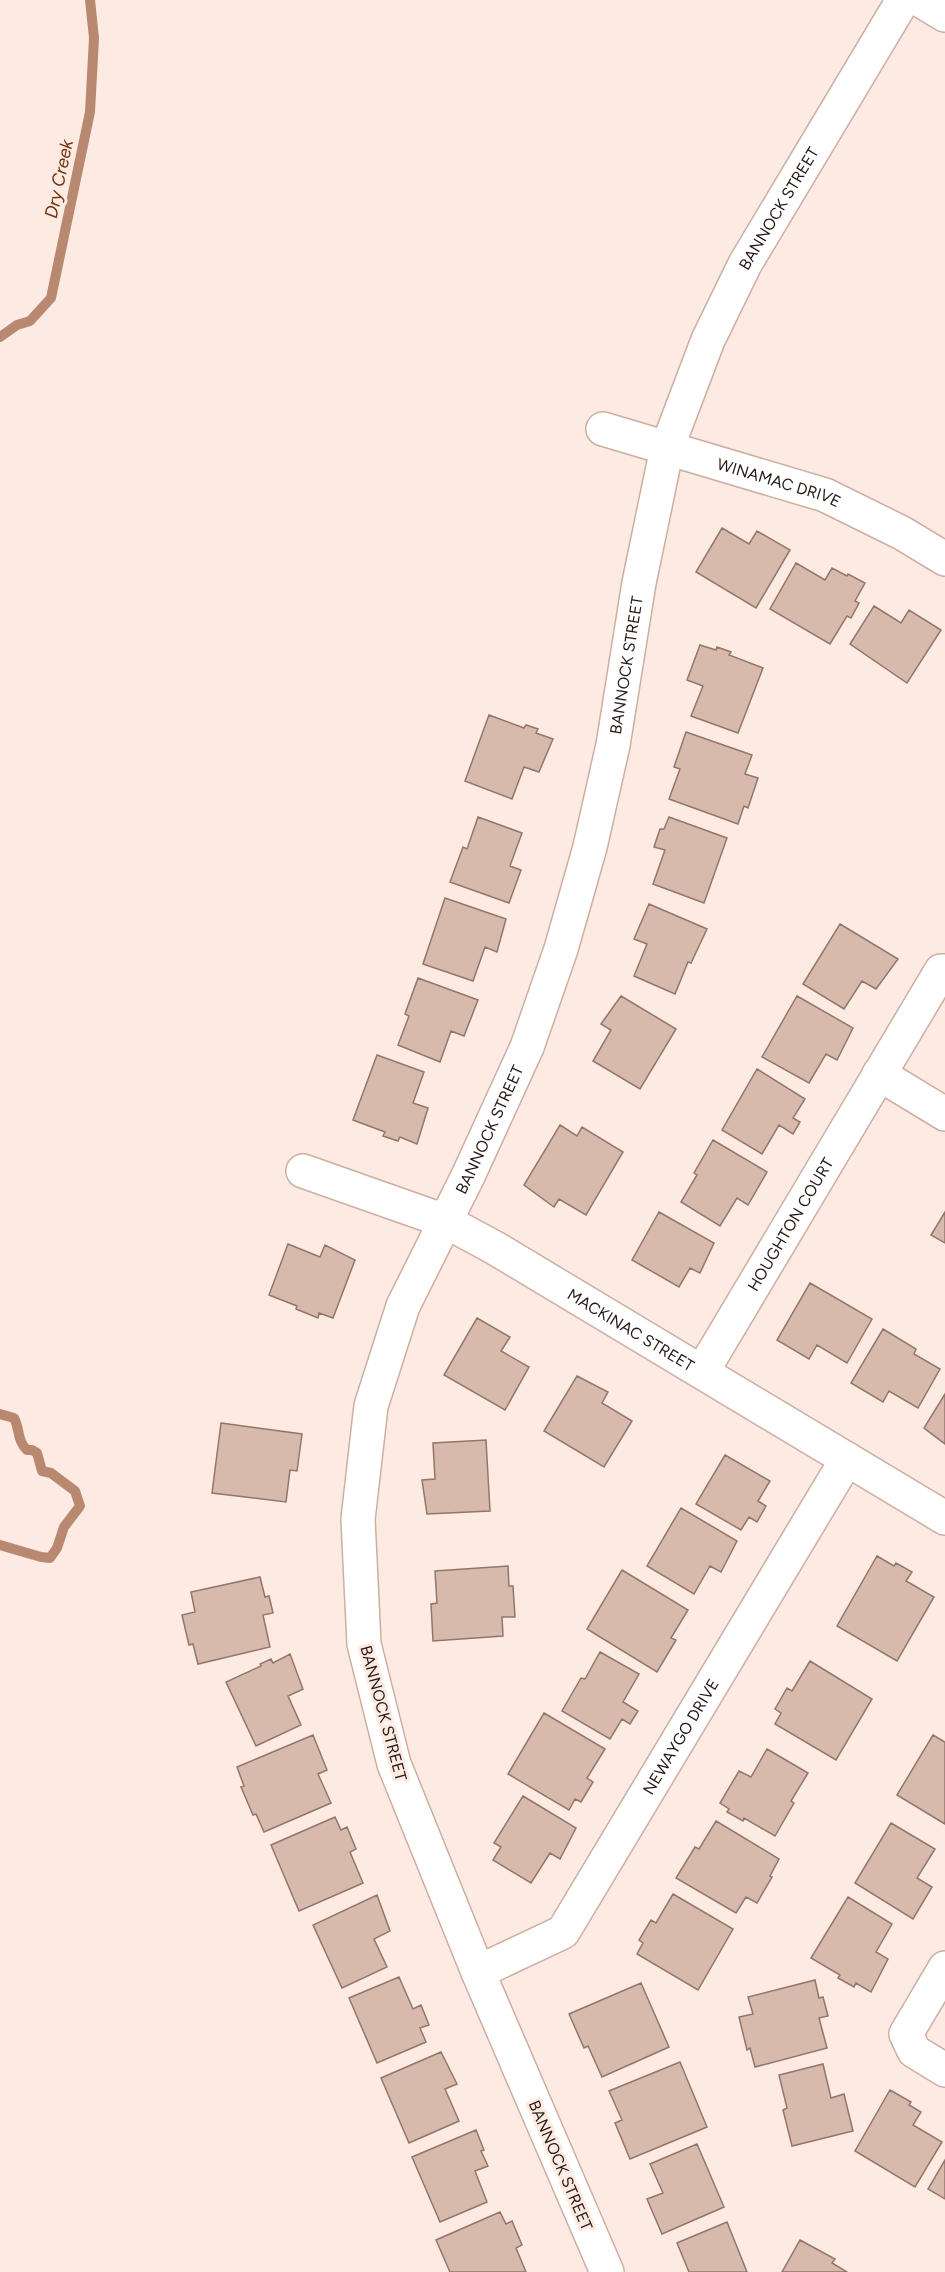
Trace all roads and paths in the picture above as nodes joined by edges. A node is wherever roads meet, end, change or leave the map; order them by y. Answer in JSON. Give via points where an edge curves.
{"nodes":[{"id":1,"x":903,"y":0,"type":"edge"},
{"id":2,"x":920,"y":0,"type":"edge"},
{"id":3,"x":945,"y":15,"type":"edge"},
{"id":4,"x":603,"y":429,"type":"dead end"},
{"id":5,"x":667,"y":448,"type":"junction"},
{"id":6,"x":945,"y":559,"type":"edge"},
{"id":7,"x":945,"y":971,"type":"edge"},
{"id":8,"x":879,"y":1074,"type":"junction"},
{"id":9,"x":945,"y":1114,"type":"edge"},
{"id":10,"x":303,"y":1171,"type":"dead end"},
{"id":11,"x":445,"y":1221,"type":"junction"},
{"id":12,"x":702,"y":1372,"type":"junction"},
{"id":13,"x":847,"y":1459,"type":"junction"},
{"id":14,"x":945,"y":1518,"type":"edge"},
{"id":15,"x":945,"y":1968,"type":"edge"},
{"id":16,"x":478,"y":1972,"type":"junction"},
{"id":17,"x":945,"y":2070,"type":"edge"},
{"id":18,"x":607,"y":2272,"type":"edge"}],
"edges":[{"from":1,"to":5,"type":"street","name":"BANNOCK STREET","via":[[745,264],[708,340]]},
{"from":2,"to":3,"type":"street"},
{"from":4,"to":5,"type":"street","name":"WINAMAC DRIVE"},
{"from":5,"to":6,"type":"street","name":"WINAMAC DRIVE","via":[[825,495]]},
{"from":5,"to":11,"type":"street","name":"BANNOCK STREET","via":[[639,583],[613,745],[565,938],[527,1047]]},
{"from":7,"to":8,"type":"street","name":"HOUGHTON COURT","via":[[941,971]]},
{"from":8,"to":9,"type":"street"},
{"from":8,"to":12,"type":"street","name":"HOUGHTON COURT"},
{"from":10,"to":11,"type":"street","name":"MACKINAC STREET"},
{"from":11,"to":12,"type":"street","name":"MACKINAC STREET"},
{"from":11,"to":16,"type":"street","name":"BANNOCK STREET","via":[[403,1306],[372,1406],[358,1519],[364,1644],[394,1764]]},
{"from":12,"to":13,"type":"street","name":"MACKINAC STREET"},
{"from":13,"to":14,"type":"street","name":"MACKINAC STREET"},
{"from":13,"to":16,"type":"street","name":"NEWAYGO DRIVE","via":[[563,1932]]},
{"from":15,"to":17,"type":"street","via":[[906,2034],[914,2051]]},
{"from":16,"to":18,"type":"street","name":"BANNOCK STREET"}]}
